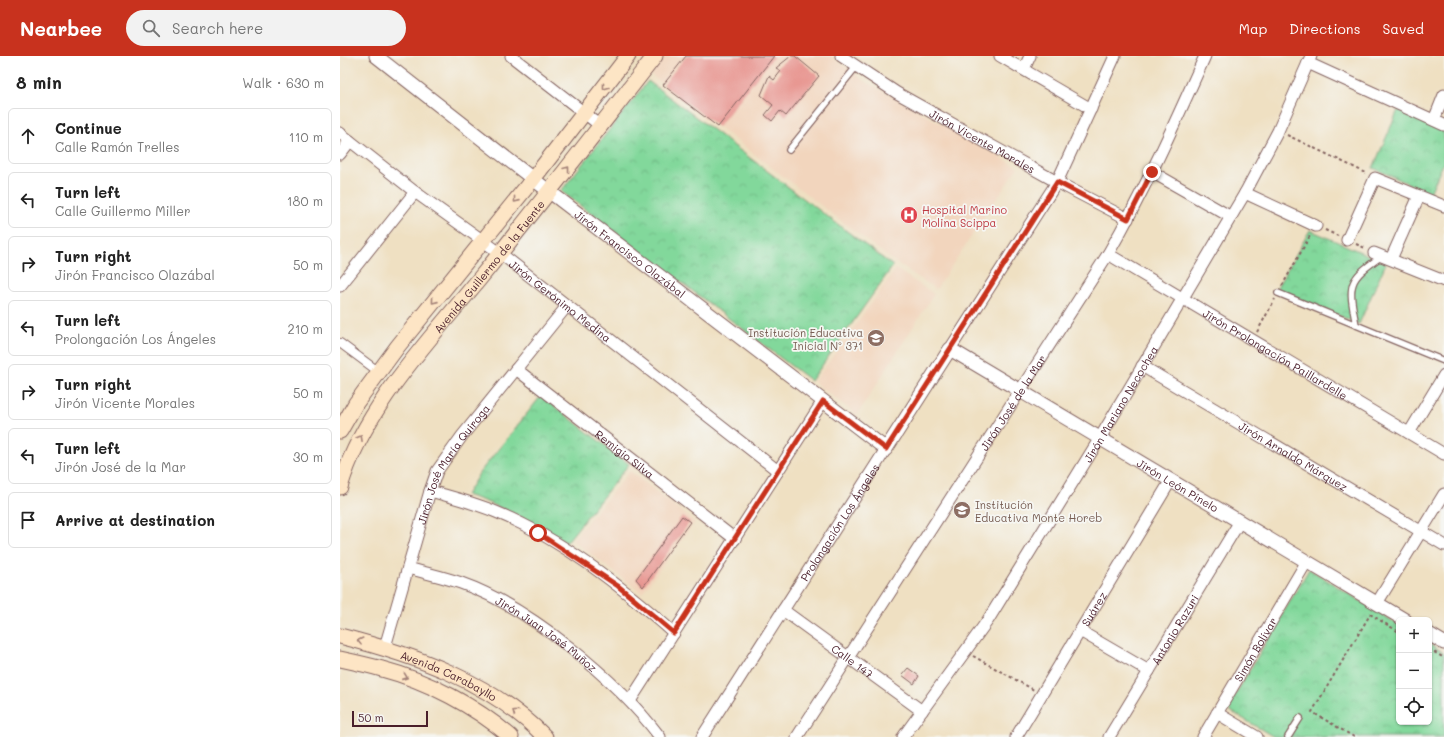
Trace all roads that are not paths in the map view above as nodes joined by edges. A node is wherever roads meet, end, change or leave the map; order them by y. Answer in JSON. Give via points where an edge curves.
{"nodes":[{"id":1,"x":376,"y":56,"type":"edge"},
{"id":2,"x":628,"y":56,"type":"edge"},
{"id":3,"x":655,"y":56,"type":"edge"},
{"id":4,"x":841,"y":56,"type":"edge"},
{"id":5,"x":1000,"y":56,"type":"edge"},
{"id":6,"x":1030,"y":56,"type":"edge"},
{"id":7,"x":1115,"y":56,"type":"edge"},
{"id":8,"x":1206,"y":56,"type":"edge"},
{"id":9,"x":516,"y":57,"type":"edge"},
{"id":10,"x":1310,"y":60,"type":"edge"},
{"id":11,"x":856,"y":67,"type":"junction"},
{"id":12,"x":1024,"y":69,"type":"junction"},
{"id":13,"x":1444,"y":95,"type":"edge"},
{"id":14,"x":1091,"y":109,"type":"junction"},
{"id":15,"x":584,"y":113,"type":"junction"},
{"id":16,"x":1434,"y":120,"type":"junction"},
{"id":17,"x":1444,"y":125,"type":"edge"},
{"id":18,"x":601,"y":126,"type":"junction"},
{"id":19,"x":340,"y":134,"type":"edge"},
{"id":20,"x":350,"y":142,"type":"junction"},
{"id":21,"x":789,"y":150,"type":"dead end"},
{"id":22,"x":340,"y":154,"type":"edge"},
{"id":23,"x":1152,"y":172,"type":"junction"},
{"id":24,"x":533,"y":179,"type":"junction"},
{"id":25,"x":1057,"y":182,"type":"junction"},
{"id":26,"x":550,"y":191,"type":"junction"},
{"id":27,"x":415,"y":192,"type":"junction"},
{"id":28,"x":1245,"y":193,"type":"junction"},
{"id":29,"x":1419,"y":196,"type":"junction"},
{"id":30,"x":1444,"y":206,"type":"edge"},
{"id":31,"x":1231,"y":217,"type":"junction"},
{"id":32,"x":1128,"y":219,"type":"junction"},
{"id":33,"x":1316,"y":226,"type":"road end"},
{"id":34,"x":1347,"y":240,"type":"dead end"},
{"id":35,"x":483,"y":241,"type":"junction"},
{"id":36,"x":500,"y":253,"type":"junction"},
{"id":37,"x":1108,"y":254,"type":"junction"},
{"id":38,"x":1383,"y":256,"type":"junction"},
{"id":39,"x":1444,"y":281,"type":"edge"},
{"id":40,"x":340,"y":286,"type":"edge"},
{"id":41,"x":1278,"y":293,"type":"road end"},
{"id":42,"x":1183,"y":298,"type":"junction"},
{"id":43,"x":567,"y":306,"type":"junction"},
{"id":44,"x":1356,"y":325,"type":"junction"},
{"id":45,"x":340,"y":343,"type":"edge"},
{"id":46,"x":950,"y":349,"type":"junction"},
{"id":47,"x":1444,"y":361,"type":"edge"},
{"id":48,"x":1142,"y":366,"type":"junction"},
{"id":49,"x":516,"y":369,"type":"junction"},
{"id":50,"x":379,"y":372,"type":"junction"},
{"id":51,"x":1444,"y":375,"type":"edge"},
{"id":52,"x":1020,"y":390,"type":"junction"},
{"id":53,"x":823,"y":401,"type":"junction"},
{"id":54,"x":340,"y":432,"type":"edge"},
{"id":55,"x":1409,"y":433,"type":"junction"},
{"id":56,"x":1100,"y":438,"type":"junction"},
{"id":57,"x":886,"y":449,"type":"junction"},
{"id":58,"x":1444,"y":454,"type":"edge"},
{"id":59,"x":778,"y":471,"type":"junction"},
{"id":60,"x":1170,"y":480,"type":"junction"},
{"id":61,"x":340,"y":486,"type":"edge"},
{"id":62,"x":430,"y":491,"type":"junction"},
{"id":63,"x":1444,"y":494,"type":"edge"},
{"id":64,"x":1240,"y":521,"type":"junction"},
{"id":65,"x":1421,"y":531,"type":"junction"},
{"id":66,"x":735,"y":539,"type":"junction"},
{"id":67,"x":1444,"y":545,"type":"edge"},
{"id":68,"x":1307,"y":561,"type":"junction"},
{"id":69,"x":408,"y":568,"type":"junction"},
{"id":70,"x":1377,"y":603,"type":"junction"},
{"id":71,"x":783,"y":610,"type":"junction"},
{"id":72,"x":1401,"y":617,"type":"edge"},
{"id":73,"x":1080,"y":631,"type":"junction"},
{"id":74,"x":674,"y":633,"type":"junction"},
{"id":75,"x":340,"y":636,"type":"edge"},
{"id":76,"x":1432,"y":636,"type":"edge"},
{"id":77,"x":1444,"y":643,"type":"edge"},
{"id":78,"x":385,"y":647,"type":"junction"},
{"id":79,"x":849,"y":657,"type":"junction"},
{"id":80,"x":340,"y":659,"type":"edge"},
{"id":81,"x":1149,"y":671,"type":"junction"},
{"id":82,"x":630,"y":701,"type":"junction"},
{"id":83,"x":922,"y":711,"type":"junction"},
{"id":84,"x":1217,"y":713,"type":"junction"},
{"id":85,"x":1300,"y":718,"type":"dead end"},
{"id":86,"x":511,"y":737,"type":"edge"},
{"id":87,"x":545,"y":737,"type":"edge"},
{"id":88,"x":660,"y":737,"type":"edge"},
{"id":89,"x":702,"y":737,"type":"edge"},
{"id":90,"x":797,"y":737,"type":"edge"},
{"id":91,"x":903,"y":737,"type":"edge"},
{"id":92,"x":1016,"y":737,"type":"edge"},
{"id":93,"x":1110,"y":737,"type":"edge"},
{"id":94,"x":1203,"y":737,"type":"edge"},
{"id":95,"x":1257,"y":737,"type":"edge"},
{"id":96,"x":1288,"y":737,"type":"edge"}],
"edges":[{"from":1,"to":24,"type":"street","name":"Jirón Francisco Olazábal"},
{"from":2,"to":15,"type":"main road","name":"Avenida Guillermo de la Fuente","one_way":true},
{"from":3,"to":18,"type":"main road","name":"Avenida Guillermo de la Fuente"},
{"from":4,"to":11,"type":"street","name":"Jirón Vicente Morales"},
{"from":5,"to":12,"type":"street"},
{"from":6,"to":12,"type":"street"},
{"from":7,"to":14,"type":"street","name":"Prolongación Los Ángeles"},
{"from":8,"to":23,"type":"street","name":"Jirón José de la Mar"},
{"from":9,"to":15,"type":"street"},
{"from":10,"to":16,"type":"street"},
{"from":10,"to":28,"type":"street","name":"Jirón Mariano Necochea","via":[[1278,131]]},
{"from":11,"to":21,"type":"lane"},
{"from":11,"to":25,"type":"street","name":"Jirón Vicente Morales","via":[[897,93]]},
{"from":12,"to":14,"type":"street"},
{"from":13,"to":16,"type":"street"},
{"from":14,"to":25,"type":"street","name":"Prolongación Los Ángeles"},
{"from":15,"to":18,"type":"street"},
{"from":15,"to":24,"type":"main road","name":"Avenida Guillermo de la Fuente"},
{"from":16,"to":17,"type":"street"},
{"from":26,"to":18,"type":"main road","name":"Avenida Guillermo de la Fuente","one_way":true},
{"from":19,"to":20,"type":"street","name":"Jirón Gerónimo Medina"},
{"from":20,"to":22,"type":"street"},
{"from":20,"to":27,"type":"street","name":"Jirón Gerónimo Medina"},
{"from":23,"to":31,"type":"street"},
{"from":23,"to":32,"type":"street","name":"Jirón José de la Mar"},
{"from":24,"to":26,"type":"street","name":"Jirón Francisco Olazábal"},
{"from":24,"to":35,"type":"main road","name":"Avenida Guillermo de la Fuente","one_way":true},
{"from":25,"to":32,"type":"street","name":"Jirón Vicente Morales"},
{"from":25,"to":46,"type":"street","name":"Prolongación Los Ángeles"},
{"from":26,"to":36,"type":"main road","name":"Avenida Guillermo de la Fuente"},
{"from":26,"to":53,"type":"street","name":"Jirón Francisco Olazábal"},
{"from":27,"to":35,"type":"street","name":"Jirón Gerónimo Medina"},
{"from":27,"to":40,"type":"street"},
{"from":28,"to":31,"type":"street","name":"Jirón Mariano Necochea"},
{"from":28,"to":33,"type":"street"},
{"from":29,"to":30,"type":"street"},
{"from":29,"to":34,"type":"street","via":[[1375,178]]},
{"from":29,"to":38,"type":"street"},
{"from":31,"to":42,"type":"street","name":"Jirón Mariano Necochea"},
{"from":32,"to":37,"type":"street","name":"Jirón José de la Mar"},
{"from":35,"to":36,"type":"street","name":"Jirón Gerónimo Medina"},
{"from":35,"to":50,"type":"main road","name":"Avenida Guillermo de la Fuente","one_way":true},
{"from":36,"to":43,"type":"street","name":"Jirón Gerónimo Medina"},
{"from":61,"to":36,"type":"main road","name":"Avenida Guillermo de la Fuente","one_way":true,"via":[[358,440],[393,386]]},
{"from":37,"to":42,"type":"street","name":"Jirón Prolongación Paillardelle"},
{"from":37,"to":52,"type":"street","name":"Jirón José de la Mar"},
{"from":38,"to":39,"type":"street"},
{"from":38,"to":44,"type":"lane","via":[[1361,271],[1351,289]]},
{"from":41,"to":44,"type":"lane"},
{"from":42,"to":48,"type":"street","name":"Jirón Mariano Necochea"},
{"from":42,"to":55,"type":"street","name":"Jirón Prolongación Paillardelle"},
{"from":43,"to":49,"type":"street","name":"Jirón José María Quiroga"},
{"from":43,"to":59,"type":"street","name":"Jirón Gerónimo Medina"},
{"from":44,"to":47,"type":"lane"},
{"from":45,"to":50,"type":"street"},
{"from":46,"to":52,"type":"street","name":"Jirón León Pinelo"},
{"from":46,"to":57,"type":"street","name":"Prolongación Los Ángeles"},
{"from":48,"to":56,"type":"street","name":"Jirón Mariano Necochea"},
{"from":48,"to":65,"type":"street","name":"Jirón Arnaldo Márquez"},
{"from":49,"to":62,"type":"street","name":"Jirón José María Quiroga","via":[[462,436],[438,471]]},
{"from":49,"to":66,"type":"street","name":"Remigio Silva"},
{"from":50,"to":54,"type":"main road","name":"Avenida Guillermo de la Fuente","via":[[356,403]]},
{"from":51,"to":55,"type":"street"},
{"from":52,"to":56,"type":"street","name":"Jirón León Pinelo"},
{"from":52,"to":79,"type":"street","name":"Jirón José de la Mar"},
{"from":53,"to":57,"type":"street","name":"Jirón Francisco Olazábal"},
{"from":53,"to":59,"type":"street"},
{"from":55,"to":58,"type":"street","name":"Jirón Prolongación Paillardelle"},
{"from":56,"to":60,"type":"street","name":"Jirón León Pinelo"},
{"from":56,"to":83,"type":"street","name":"Jirón Mariano Necochea","via":[[988,620]]},
{"from":57,"to":71,"type":"street","name":"Prolongación Los Ángeles"},
{"from":59,"to":66,"type":"street"},
{"from":60,"to":64,"type":"street","name":"Jirón León Pinelo"},
{"from":60,"to":73,"type":"street","name":"Suárez"},
{"from":62,"to":69,"type":"street","name":"Jirón José María Quiroga"},
{"from":62,"to":74,"type":"street","via":[[497,512],[538,533],[618,586]]},
{"from":63,"to":65,"type":"street"},
{"from":64,"to":68,"type":"street","name":"Jirón León Pinelo"},
{"from":64,"to":81,"type":"street","name":"Antonio Razuri"},
{"from":65,"to":67,"type":"street","name":"Jirón Arnaldo Márquez"},
{"from":65,"to":70,"type":"street"},
{"from":66,"to":74,"type":"street"},
{"from":68,"to":70,"type":"street","name":"Jirón León Pinelo"},
{"from":68,"to":84,"type":"street","name":"Simón Bolívar"},
{"from":69,"to":78,"type":"street","name":"Jirón José María Quiroga"},
{"from":69,"to":82,"type":"street","name":"Jirón Juan José Muñoz","via":[[461,583],[510,605],[590,664]]},
{"from":70,"to":72,"type":"street","name":"Jirón León Pinelo"},
{"from":71,"to":79,"type":"street","name":"Calle 147"},
{"from":71,"to":89,"type":"street","name":"Prolongación Los Ángeles"},
{"from":73,"to":81,"type":"street"},
{"from":73,"to":92,"type":"street","name":"Suárez"},
{"from":74,"to":82,"type":"street"},
{"from":78,"to":75,"type":"main road","name":"Avenida Carabayllo","one_way":true},
{"from":76,"to":77,"type":"street"},
{"from":87,"to":78,"type":"main road","name":"Avenida Carabayllo","one_way":true,"via":[[515,712],[455,674]]},
{"from":79,"to":83,"type":"street","name":"Calle 147"},
{"from":79,"to":90,"type":"street","name":"Jirón José de la Mar"},
{"from":80,"to":86,"type":"main road","name":"Avenida Carabayllo","one_way":true,"via":[[382,669],[425,684],[484,716]]},
{"from":81,"to":93,"type":"street","name":"Antonio Razuri"},
{"from":82,"to":88,"type":"street","name":"Jirón Juan José Muñoz"},
{"from":83,"to":91,"type":"street","name":"Jirón Mariano Necochea"},
{"from":84,"to":94,"type":"street","name":"Simón Bolívar"},
{"from":84,"to":95,"type":"street"},
{"from":85,"to":96,"type":"lane"}]}
